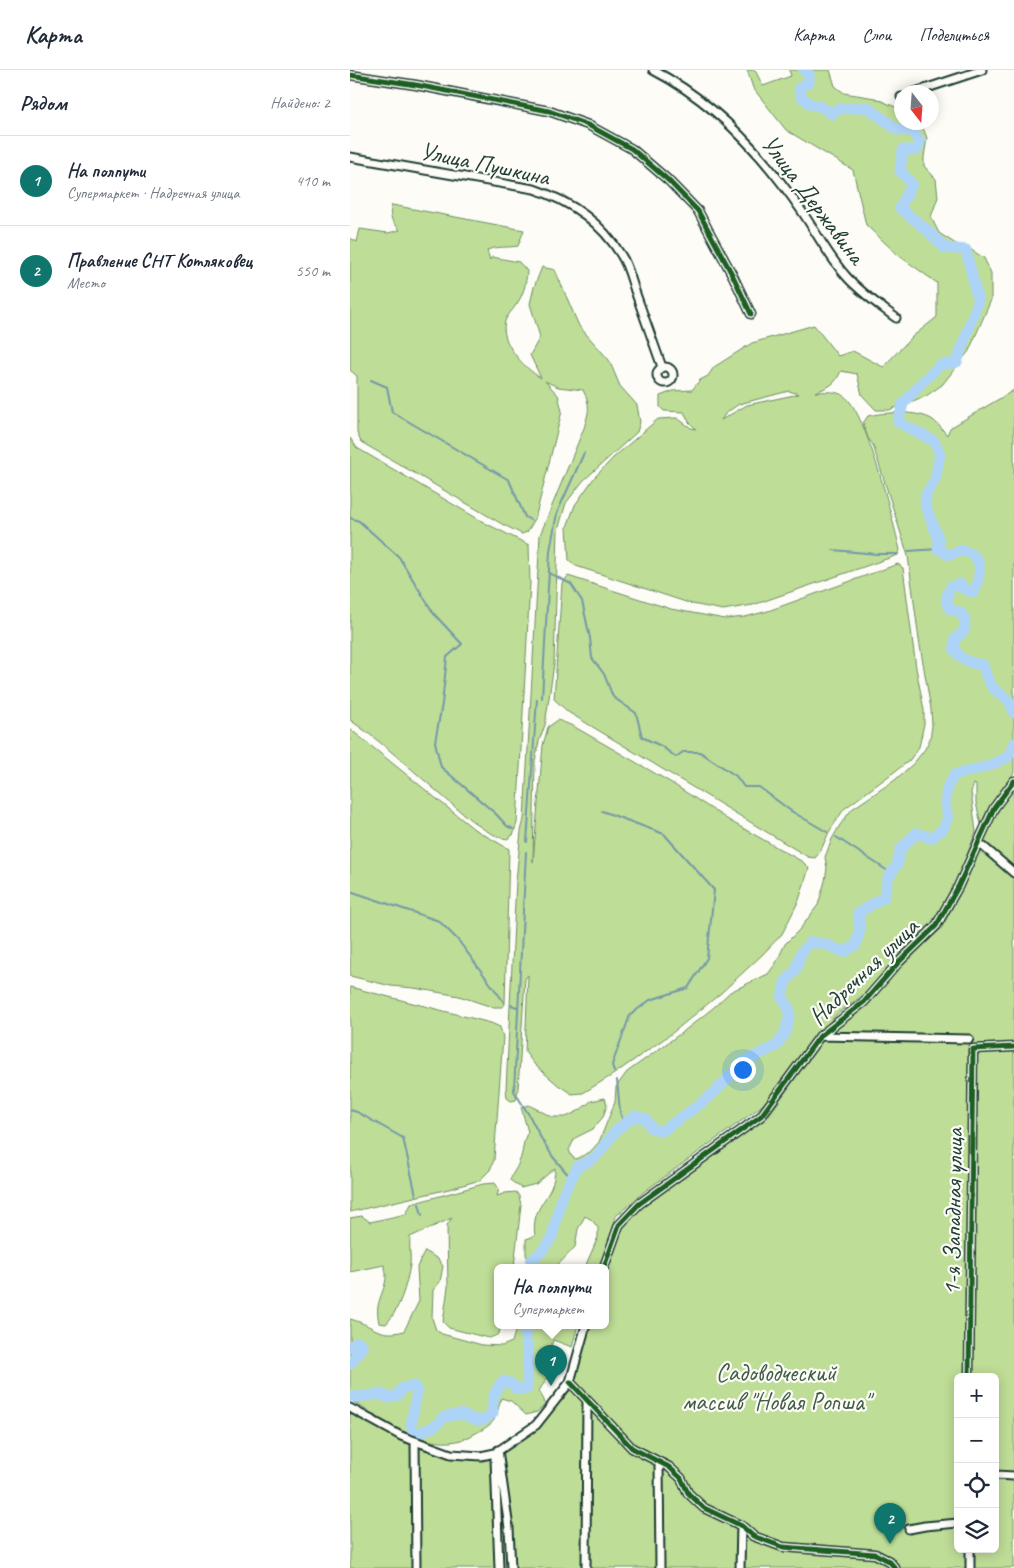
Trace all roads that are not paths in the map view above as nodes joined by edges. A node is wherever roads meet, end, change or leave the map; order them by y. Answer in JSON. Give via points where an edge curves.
{"nodes":[{"id":1,"x":653,"y":70,"type":"edge"},
{"id":2,"x":982,"y":70,"type":"edge"},
{"id":3,"x":350,"y":75,"type":"edge"},
{"id":4,"x":936,"y":85,"type":"edge"},
{"id":5,"x":350,"y":157,"type":"edge"},
{"id":6,"x":751,"y":314,"type":"dead end"},
{"id":7,"x":896,"y":318,"type":"dead end"},
{"id":8,"x":662,"y":367,"type":"dead end"},
{"id":9,"x":1014,"y":781,"type":"edge"},
{"id":10,"x":1010,"y":791,"type":"edge"},
{"id":11,"x":978,"y":842,"type":"junction"},
{"id":12,"x":1014,"y":873,"type":"edge"},
{"id":13,"x":820,"y":1036,"type":"junction"},
{"id":14,"x":969,"y":1039,"type":"dead end"},
{"id":15,"x":1014,"y":1047,"type":"edge"},
{"id":16,"x":605,"y":1264,"type":"edge"},
{"id":17,"x":585,"y":1329,"type":"edge"},
{"id":18,"x":969,"y":1373,"type":"edge"},
{"id":19,"x":570,"y":1382,"type":"junction"},
{"id":20,"x":587,"y":1399,"type":"junction"},
{"id":21,"x":350,"y":1408,"type":"edge"},
{"id":22,"x":415,"y":1441,"type":"junction"},
{"id":23,"x":496,"y":1451,"type":"junction"},
{"id":24,"x":659,"y":1462,"type":"junction"},
{"id":25,"x":999,"y":1475,"type":"edge"},
{"id":26,"x":1014,"y":1476,"type":"edge"},
{"id":27,"x":954,"y":1523,"type":"edge"},
{"id":28,"x":741,"y":1526,"type":"junction"},
{"id":29,"x":909,"y":1529,"type":"dead end"},
{"id":30,"x":970,"y":1553,"type":"edge"},
{"id":31,"x":416,"y":1568,"type":"edge"},
{"id":32,"x":499,"y":1568,"type":"edge"},
{"id":33,"x":512,"y":1568,"type":"edge"},
{"id":34,"x":586,"y":1568,"type":"edge"},
{"id":35,"x":660,"y":1568,"type":"edge"},
{"id":36,"x":740,"y":1568,"type":"edge"},
{"id":37,"x":895,"y":1568,"type":"edge"},
{"id":38,"x":970,"y":1568,"type":"edge"}],
"edges":[{"from":1,"to":7,"type":"street","name":"Улица Державина","via":[[710,107],[748,143],[803,212],[847,278]]},
{"from":2,"to":4,"type":"street"},
{"from":3,"to":6,"type":"street","via":[[550,111],[588,125],[632,149],[698,212]]},
{"from":5,"to":8,"type":"street","name":"Улица Пушкина","via":[[534,189],[574,207],[609,237],[623,257]]},
{"from":9,"to":10,"type":"street","name":"Надречная улица"},
{"from":10,"to":11,"type":"street","name":"Надречная улица","via":[[994,808]]},
{"from":11,"to":12,"type":"street"},
{"from":11,"to":13,"type":"street","name":"Надречная улица","via":[[936,926],[864,1002]]},
{"from":13,"to":14,"type":"street"},
{"from":13,"to":16,"type":"street","name":"Надречная улица","via":[[761,1116],[639,1204],[619,1225]]},
{"from":15,"to":18,"type":"street","name":"1-я Западная улица","via":[[972,1048]]},
{"from":17,"to":19,"type":"street"},
{"from":19,"to":20,"type":"street"},
{"from":19,"to":23,"type":"street","via":[[536,1425]]},
{"from":20,"to":24,"type":"street","via":[[632,1448]]},
{"from":20,"to":34,"type":"street"},
{"from":21,"to":22,"type":"street"},
{"from":22,"to":23,"type":"street","via":[[450,1454],[481,1456]]},
{"from":22,"to":31,"type":"street"},
{"from":23,"to":32,"type":"street"},
{"from":23,"to":33,"type":"street"},
{"from":24,"to":28,"type":"street","via":[[681,1478],[688,1493],[704,1508]]},
{"from":24,"to":35,"type":"street"},
{"from":25,"to":26,"type":"street"},
{"from":27,"to":29,"type":"street"},
{"from":28,"to":36,"type":"street"},
{"from":28,"to":37,"type":"street","via":[[753,1536],[783,1547],[875,1554]]},
{"from":30,"to":38,"type":"street"}]}
